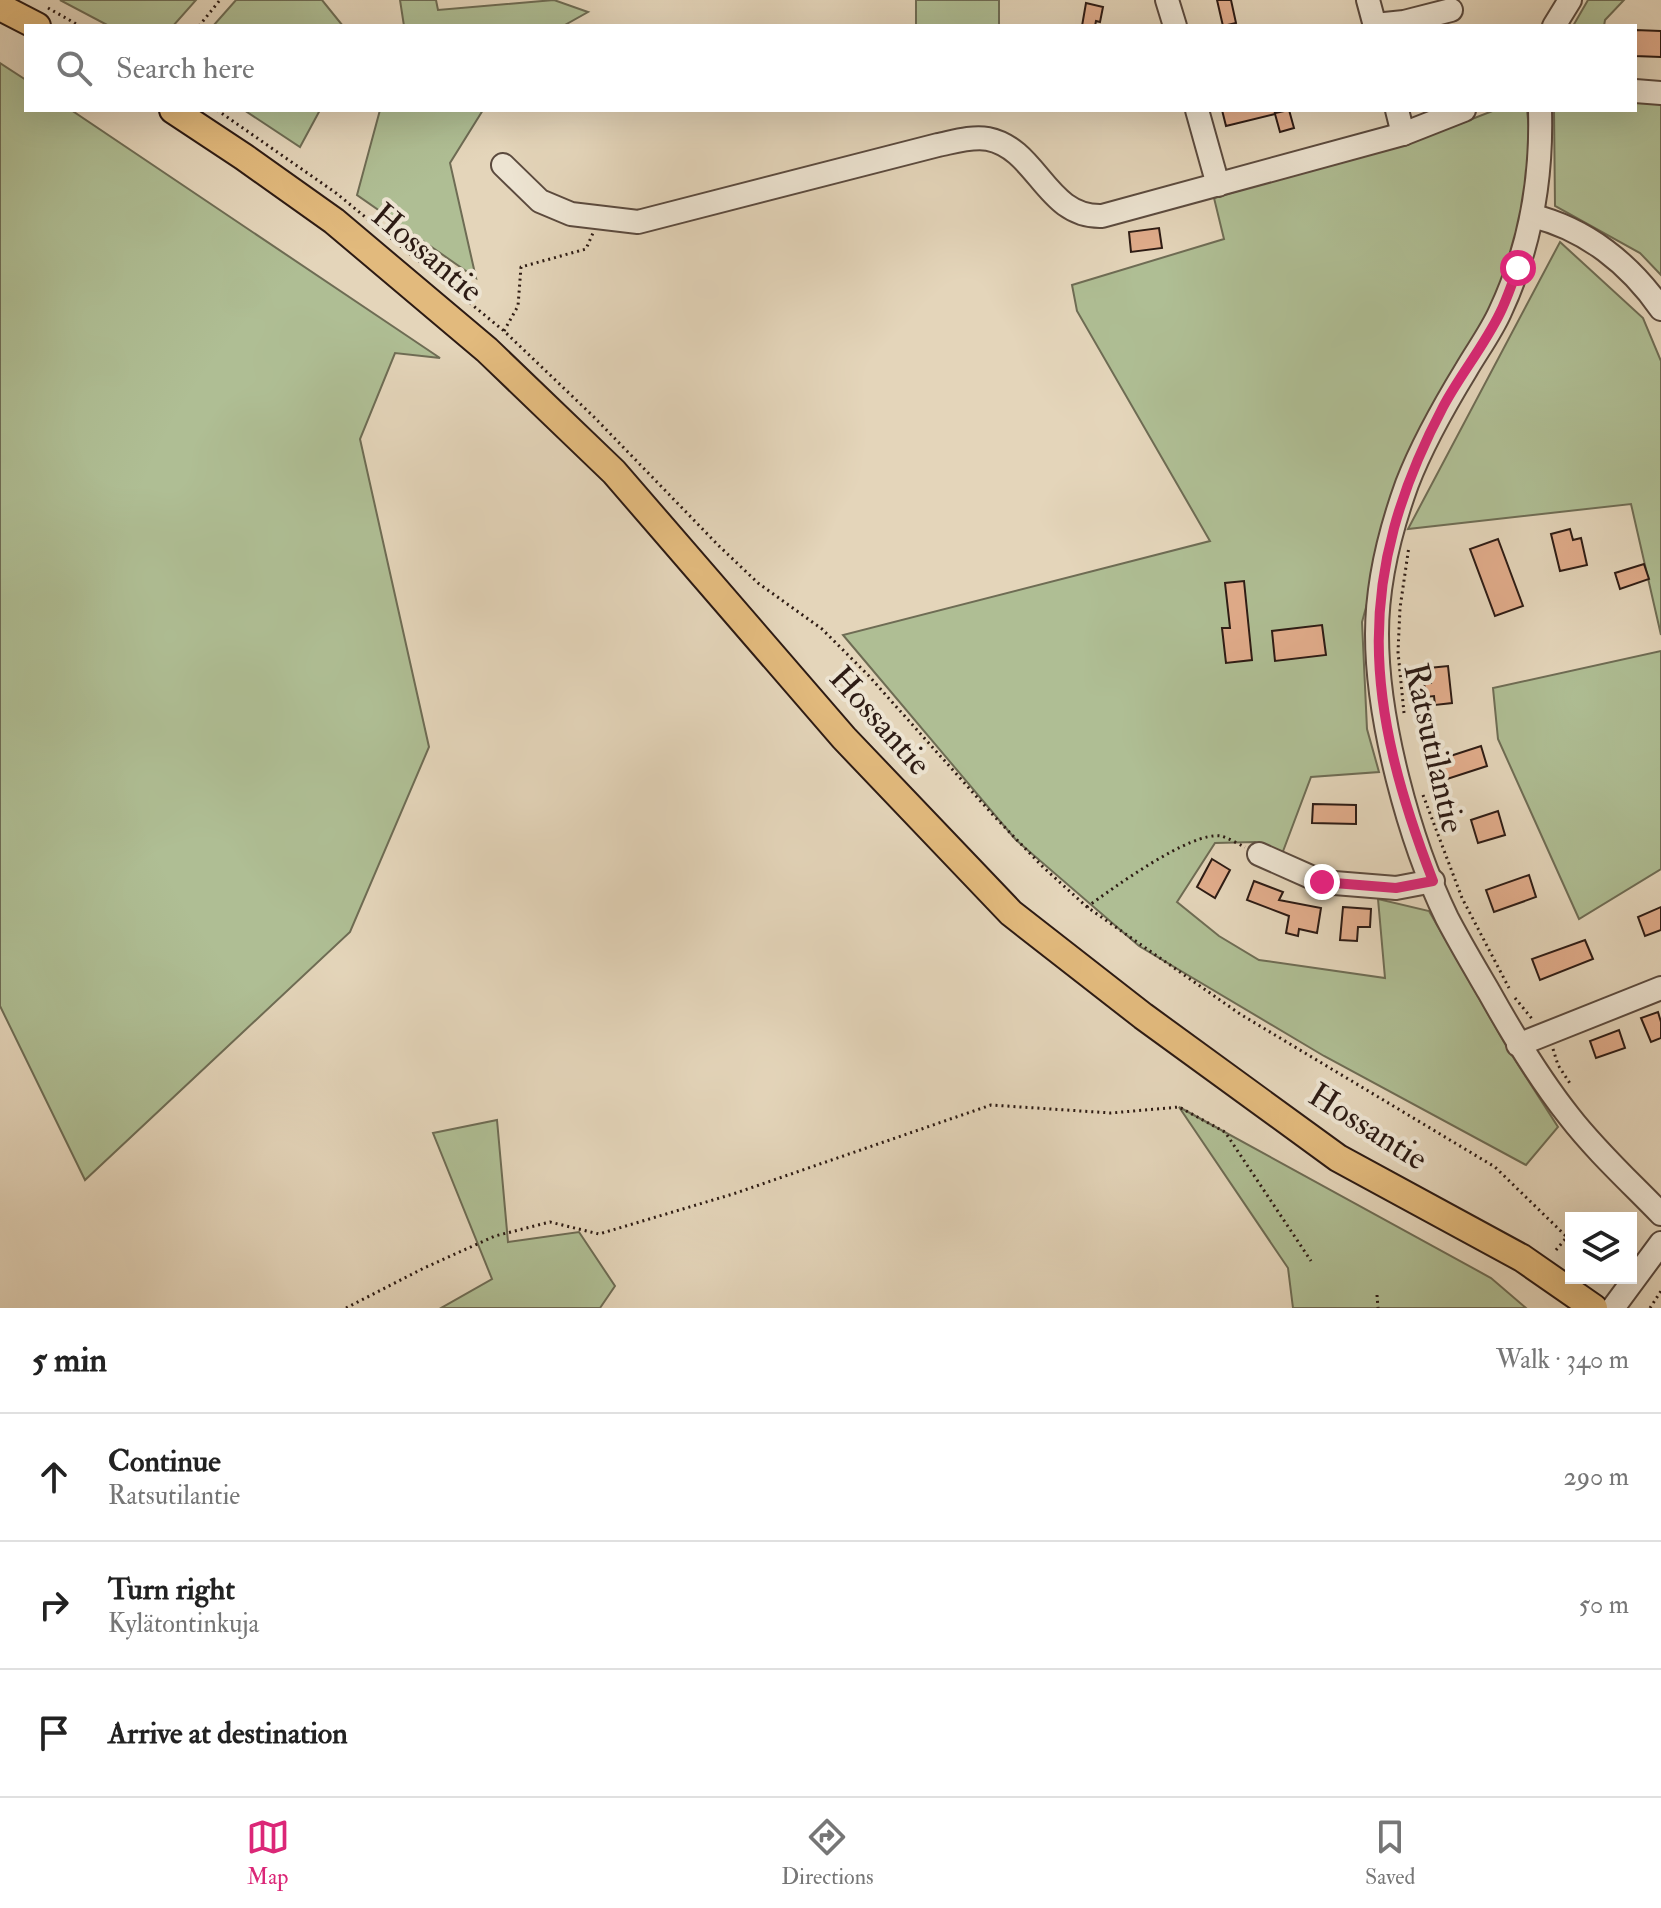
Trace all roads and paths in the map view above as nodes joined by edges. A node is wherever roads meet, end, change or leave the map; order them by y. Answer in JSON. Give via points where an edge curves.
{"nodes":[{"id":1,"x":220,"y":0,"type":"edge"},
{"id":2,"x":1167,"y":0,"type":"edge"},
{"id":3,"x":1368,"y":0,"type":"edge"},
{"id":4,"x":1570,"y":0,"type":"edge"},
{"id":5,"x":0,"y":7,"type":"edge"},
{"id":6,"x":1451,"y":10,"type":"dead end"},
{"id":7,"x":41,"y":16,"type":"edge"},
{"id":8,"x":72,"y":24,"type":"edge"},
{"id":9,"x":201,"y":24,"type":"edge"},
{"id":10,"x":1174,"y":24,"type":"edge"},
{"id":11,"x":1374,"y":24,"type":"edge"},
{"id":12,"x":1390,"y":24,"type":"edge"},
{"id":13,"x":1555,"y":24,"type":"edge"},
{"id":14,"x":1637,"y":91,"type":"edge"},
{"id":15,"x":1661,"y":93,"type":"edge"},
{"id":16,"x":176,"y":112,"type":"edge"},
{"id":17,"x":220,"y":112,"type":"edge"},
{"id":18,"x":1198,"y":112,"type":"edge"},
{"id":19,"x":1398,"y":112,"type":"edge"},
{"id":20,"x":1459,"y":112,"type":"edge"},
{"id":21,"x":1540,"y":112,"type":"edge"},
{"id":22,"x":1403,"y":134,"type":"junction"},
{"id":23,"x":503,"y":165,"type":"dead end"},
{"id":24,"x":1218,"y":185,"type":"junction"},
{"id":25,"x":1533,"y":216,"type":"junction"},
{"id":26,"x":599,"y":219,"type":"junction"},
{"id":27,"x":1661,"y":309,"type":"edge"},
{"id":28,"x":495,"y":340,"type":"junction"},
{"id":29,"x":1410,"y":538,"type":"dead end"},
{"id":30,"x":1406,"y":726,"type":"dead end"},
{"id":31,"x":1422,"y":794,"type":"dead end"},
{"id":32,"x":1259,"y":854,"type":"joint"},
{"id":33,"x":1433,"y":881,"type":"junction"},
{"id":34,"x":1087,"y":907,"type":"junction"},
{"id":35,"x":1661,"y":988,"type":"edge"},
{"id":36,"x":1544,"y":1034,"type":"junction"},
{"id":37,"x":1518,"y":1045,"type":"junction"},
{"id":38,"x":1575,"y":1092,"type":"dead end"},
{"id":39,"x":1661,"y":1214,"type":"edge"},
{"id":40,"x":1565,"y":1235,"type":"edge"},
{"id":41,"x":1565,"y":1242,"type":"edge"},
{"id":42,"x":1661,"y":1243,"type":"edge"},
{"id":43,"x":1556,"y":1250,"type":"dead end"},
{"id":44,"x":1311,"y":1261,"type":"dead end"},
{"id":45,"x":1661,"y":1291,"type":"edge"},
{"id":46,"x":1377,"y":1295,"type":"dead end"},
{"id":47,"x":346,"y":1308,"type":"edge"},
{"id":48,"x":1378,"y":1308,"type":"edge"},
{"id":49,"x":1594,"y":1308,"type":"edge"},
{"id":50,"x":1613,"y":1308,"type":"edge"},
{"id":51,"x":1650,"y":1308,"type":"edge"}],
"edges":[{"from":1,"to":9,"type":"path"},
{"from":2,"to":10,"type":"street"},
{"from":3,"to":11,"type":"street"},
{"from":4,"to":13,"type":"street"},
{"from":5,"to":7,"type":"main road"},
{"from":6,"to":12,"type":"street"},
{"from":7,"to":8,"type":"path"},
{"from":14,"to":15,"type":"street"},
{"from":16,"to":28,"type":"main road","name":"Hossantie"},
{"from":17,"to":28,"type":"path","via":[[336,193]]},
{"from":18,"to":24,"type":"street"},
{"from":19,"to":22,"type":"street"},
{"from":20,"to":22,"type":"street"},
{"from":21,"to":25,"type":"street","name":"Ratsutilantie"},
{"from":22,"to":24,"type":"street"},
{"from":23,"to":26,"type":"street","via":[[540,201]]},
{"from":24,"to":26,"type":"street","via":[[1086,217],[1054,196],[1011,149],[988,139],[964,140],[638,222]]},
{"from":25,"to":27,"type":"street","via":[[1586,236],[1648,290]]},
{"from":25,"to":33,"type":"street","name":"Ratsutilantie","via":[[1499,314],[1443,407],[1407,485],[1384,564],[1377,631],[1379,687],[1395,764]]},
{"from":26,"to":28,"type":"path","via":[[586,249],[521,267],[518,306]]},
{"from":28,"to":34,"type":"path","via":[[594,417],[758,583],[822,629],[1043,867]]},
{"from":28,"to":49,"type":"main road","name":"Hossantie","via":[[844,738],[1011,913],[1338,1158],[1522,1258]]},
{"from":29,"to":30,"type":"path","via":[[1398,652]]},
{"from":31,"to":36,"type":"path","via":[[1462,898],[1515,998]]},
{"from":32,"to":33,"type":"street","via":[[1322,882],[1396,888]]},
{"from":32,"to":34,"type":"path","via":[[1222,836],[1199,837]]},
{"from":33,"to":37,"type":"street","name":"Ratsutilantie"},
{"from":34,"to":40,"type":"path","via":[[1240,1014],[1495,1167]]},
{"from":35,"to":36,"type":"street"},
{"from":36,"to":37,"type":"street"},
{"from":36,"to":38,"type":"path"},
{"from":37,"to":39,"type":"street","name":"Ratsutilantie","via":[[1569,1117]]},
{"from":41,"to":43,"type":"path"},
{"from":42,"to":50,"type":"street"},
{"from":44,"to":47,"type":"path","via":[[1225,1132],[1179,1107],[1111,1113],[991,1105],[599,1234],[550,1222],[495,1236]]},
{"from":45,"to":51,"type":"path"},
{"from":46,"to":48,"type":"path"}]}
